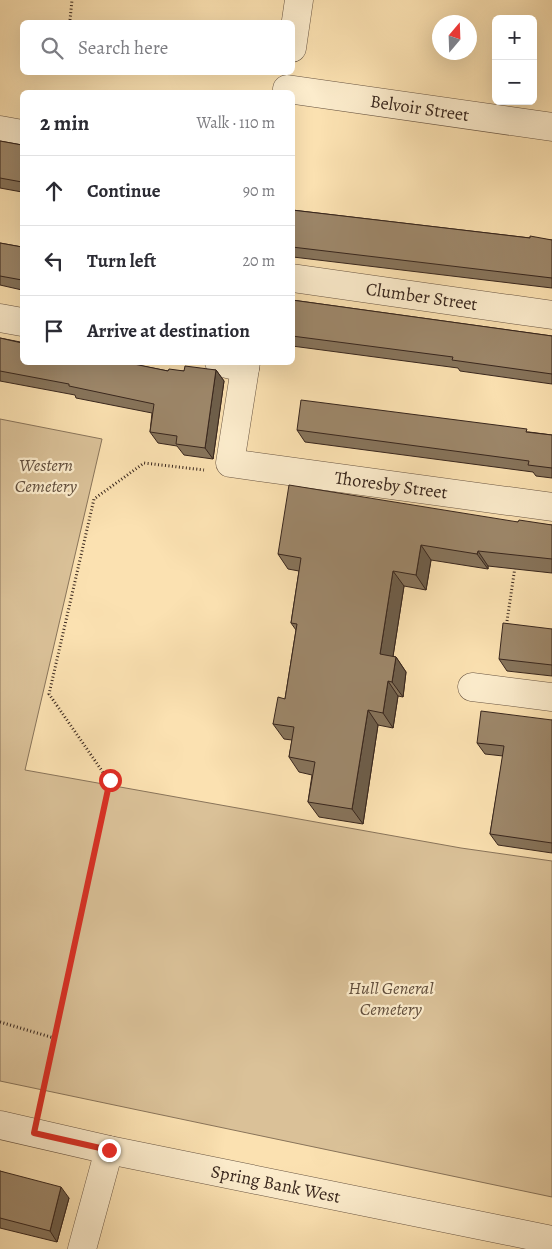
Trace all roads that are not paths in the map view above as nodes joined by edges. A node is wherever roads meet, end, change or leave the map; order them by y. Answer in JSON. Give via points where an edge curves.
{"nodes":[{"id":1,"x":299,"y":0,"type":"edge"},
{"id":2,"x":295,"y":27,"type":"edge"},
{"id":3,"x":288,"y":85,"type":"edge"},
{"id":4,"x":552,"y":127,"type":"edge"},
{"id":5,"x":0,"y":130,"type":"edge"},
{"id":6,"x":20,"y":134,"type":"edge"},
{"id":7,"x":295,"y":278,"type":"edge"},
{"id":8,"x":552,"y":315,"type":"edge"},
{"id":9,"x":0,"y":318,"type":"edge"},
{"id":10,"x":20,"y":322,"type":"edge"},
{"id":11,"x":246,"y":365,"type":"edge"},
{"id":12,"x":552,"y":507,"type":"edge"},
{"id":13,"x":472,"y":687,"type":"dead end"},
{"id":14,"x":552,"y":697,"type":"edge"},
{"id":15,"x":0,"y":1126,"type":"edge"},
{"id":16,"x":109,"y":1150,"type":"junction"},
{"id":17,"x":552,"y":1240,"type":"edge"},
{"id":18,"x":82,"y":1249,"type":"edge"}],
"edges":[{"from":1,"to":2,"type":"street"},
{"from":3,"to":4,"type":"street","name":"Belvoir Street"},
{"from":5,"to":6,"type":"street"},
{"from":7,"to":8,"type":"street","name":"Clumber Street"},
{"from":9,"to":10,"type":"street"},
{"from":11,"to":12,"type":"street","name":"Thoresby Street","via":[[230,463]]},
{"from":13,"to":14,"type":"street"},
{"from":15,"to":16,"type":"street","name":"Spring Bank West"},
{"from":16,"to":17,"type":"street","name":"Spring Bank West"},
{"from":16,"to":18,"type":"street"}]}
